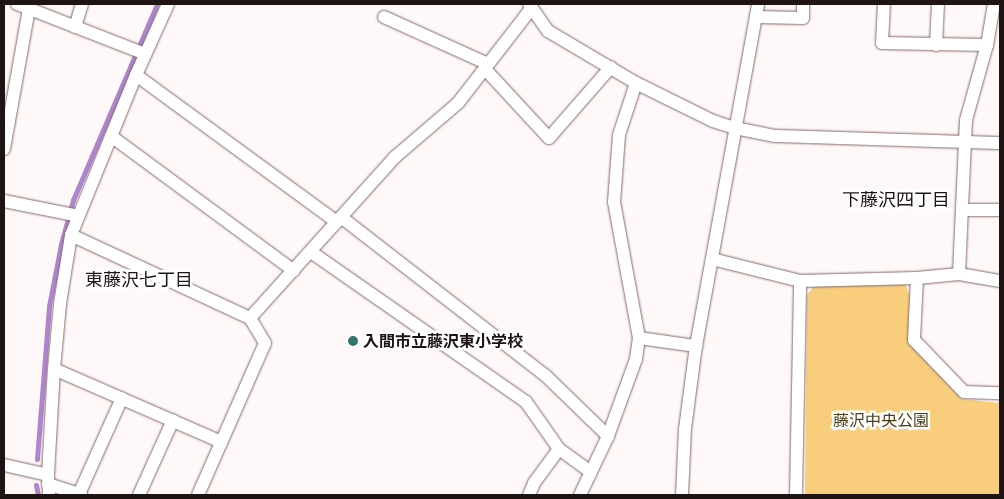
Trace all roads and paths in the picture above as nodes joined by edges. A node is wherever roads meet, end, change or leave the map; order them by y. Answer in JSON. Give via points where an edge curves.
{"nodes":[{"id":1,"x":82,"y":4,"type":"edge"},
{"id":2,"x":168,"y":4,"type":"edge"},
{"id":3,"x":758,"y":4,"type":"edge"},
{"id":4,"x":803,"y":4,"type":"edge"},
{"id":5,"x":884,"y":4,"type":"edge"},
{"id":6,"x":938,"y":4,"type":"edge"},
{"id":7,"x":994,"y":4,"type":"edge"},
{"id":8,"x":23,"y":6,"type":"edge"},
{"id":9,"x":530,"y":7,"type":"edge"},
{"id":10,"x":384,"y":17,"type":"dead end"},
{"id":11,"x":756,"y":17,"type":"junction"},
{"id":12,"x":75,"y":27,"type":"junction"},
{"id":13,"x":936,"y":44,"type":"junction"},
{"id":14,"x":987,"y":45,"type":"junction"},
{"id":15,"x":145,"y":54,"type":"junction"},
{"id":16,"x":486,"y":67,"type":"junction"},
{"id":17,"x":611,"y":67,"type":"junction"},
{"id":18,"x":136,"y":75,"type":"junction"},
{"id":19,"x":636,"y":83,"type":"junction"},
{"id":20,"x":735,"y":128,"type":"junction"},
{"id":21,"x":111,"y":136,"type":"junction"},
{"id":22,"x":965,"y":142,"type":"junction"},
{"id":23,"x":1000,"y":143,"type":"edge"},
{"id":24,"x":4,"y":148,"type":"edge"},
{"id":25,"x":4,"y":201,"type":"edge"},
{"id":26,"x":962,"y":210,"type":"junction"},
{"id":27,"x":1000,"y":210,"type":"edge"},
{"id":28,"x":79,"y":216,"type":"junction"},
{"id":29,"x":339,"y":220,"type":"junction"},
{"id":30,"x":72,"y":235,"type":"junction"},
{"id":31,"x":311,"y":252,"type":"junction"},
{"id":32,"x":712,"y":259,"type":"junction"},
{"id":33,"x":294,"y":271,"type":"junction"},
{"id":34,"x":959,"y":274,"type":"junction"},
{"id":35,"x":916,"y":278,"type":"junction"},
{"id":36,"x":800,"y":281,"type":"junction"},
{"id":37,"x":1000,"y":281,"type":"edge"},
{"id":38,"x":250,"y":318,"type":"junction"},
{"id":39,"x":639,"y":338,"type":"junction"},
{"id":40,"x":696,"y":346,"type":"junction"},
{"id":41,"x":54,"y":369,"type":"junction"},
{"id":42,"x":1000,"y":393,"type":"edge"},
{"id":43,"x":122,"y":398,"type":"junction"},
{"id":44,"x":173,"y":420,"type":"junction"},
{"id":45,"x":608,"y":436,"type":"junction"},
{"id":46,"x":221,"y":442,"type":"junction"},
{"id":47,"x":559,"y":449,"type":"junction"},
{"id":48,"x":4,"y":465,"type":"edge"},
{"id":49,"x":591,"y":472,"type":"junction"},
{"id":50,"x":48,"y":485,"type":"edge"},
{"id":51,"x":80,"y":495,"type":"edge"},
{"id":52,"x":139,"y":495,"type":"edge"},
{"id":53,"x":198,"y":495,"type":"edge"},
{"id":54,"x":529,"y":495,"type":"edge"},
{"id":55,"x":580,"y":495,"type":"edge"},
{"id":56,"x":682,"y":495,"type":"edge"},
{"id":57,"x":796,"y":495,"type":"edge"}],
"edges":[{"from":1,"to":12,"type":"street"},
{"from":2,"to":15,"type":"street"},
{"from":3,"to":11,"type":"street"},
{"from":4,"to":11,"type":"street","via":[[803,18]]},
{"from":5,"to":13,"type":"street","via":[[882,43]]},
{"from":6,"to":13,"type":"street"},
{"from":7,"to":14,"type":"street"},
{"from":8,"to":12,"type":"street"},
{"from":8,"to":24,"type":"street"},
{"from":9,"to":16,"type":"street"},
{"from":9,"to":17,"type":"street","via":[[548,31]]},
{"from":10,"to":16,"type":"street"},
{"from":11,"to":20,"type":"street"},
{"from":12,"to":15,"type":"street"},
{"from":13,"to":14,"type":"street"},
{"from":14,"to":22,"type":"street","via":[[966,120]]},
{"from":15,"to":18,"type":"street"},
{"from":16,"to":17,"type":"street","via":[[549,138]]},
{"from":16,"to":29,"type":"street","via":[[458,103],[395,156]]},
{"from":17,"to":19,"type":"street"},
{"from":18,"to":21,"type":"street"},
{"from":18,"to":29,"type":"street"},
{"from":19,"to":20,"type":"street","via":[[713,121]]},
{"from":19,"to":39,"type":"street","via":[[619,135],[614,202]]},
{"from":20,"to":22,"type":"street","via":[[775,136]]},
{"from":20,"to":32,"type":"street"},
{"from":21,"to":28,"type":"street"},
{"from":21,"to":33,"type":"street"},
{"from":22,"to":23,"type":"street"},
{"from":22,"to":26,"type":"street"},
{"from":25,"to":28,"type":"street"},
{"from":26,"to":27,"type":"street"},
{"from":26,"to":34,"type":"street"},
{"from":28,"to":30,"type":"street"},
{"from":29,"to":31,"type":"street"},
{"from":29,"to":45,"type":"street","via":[[545,375]]},
{"from":30,"to":38,"type":"street"},
{"from":30,"to":41,"type":"street","via":[[60,304]]},
{"from":31,"to":33,"type":"street"},
{"from":31,"to":47,"type":"street","via":[[526,402]]},
{"from":32,"to":36,"type":"street"},
{"from":32,"to":40,"type":"street"},
{"from":33,"to":38,"type":"street"},
{"from":34,"to":35,"type":"street"},
{"from":34,"to":37,"type":"street"},
{"from":35,"to":36,"type":"street"},
{"from":35,"to":42,"type":"street","via":[[914,340],[964,392]]},
{"from":36,"to":57,"type":"street"},
{"from":38,"to":46,"type":"street","via":[[265,343]]},
{"from":39,"to":40,"type":"street"},
{"from":39,"to":45,"type":"street","via":[[635,366]]},
{"from":40,"to":56,"type":"street","via":[[685,429]]},
{"from":41,"to":43,"type":"street"},
{"from":41,"to":50,"type":"street"},
{"from":43,"to":44,"type":"street"},
{"from":43,"to":51,"type":"street"},
{"from":44,"to":46,"type":"street"},
{"from":44,"to":52,"type":"street"},
{"from":45,"to":49,"type":"street"},
{"from":46,"to":53,"type":"street"},
{"from":47,"to":49,"type":"street"},
{"from":47,"to":54,"type":"street"},
{"from":48,"to":50,"type":"street"},
{"from":49,"to":55,"type":"street"},
{"from":50,"to":51,"type":"street"}]}
